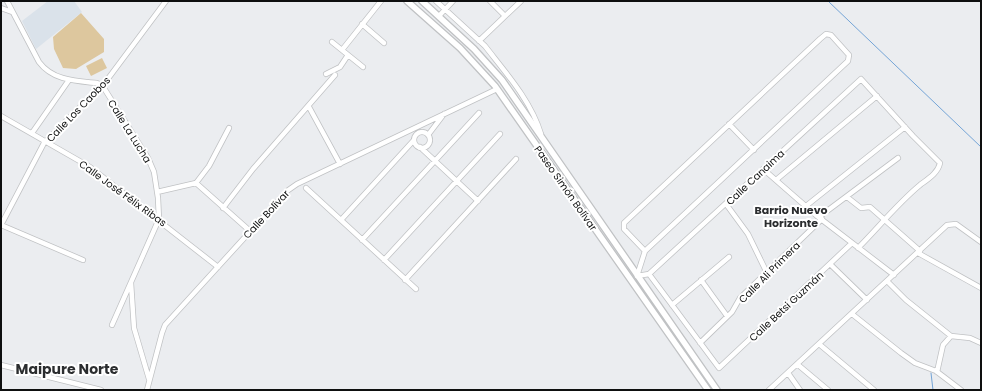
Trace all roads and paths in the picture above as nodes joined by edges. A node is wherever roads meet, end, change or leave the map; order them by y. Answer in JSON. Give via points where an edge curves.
{"nodes":[{"id":1,"x":7,"y":1,"type":"edge"},
{"id":2,"x":166,"y":1,"type":"edge"},
{"id":3,"x":381,"y":1,"type":"edge"},
{"id":4,"x":407,"y":1,"type":"edge"},
{"id":5,"x":422,"y":1,"type":"edge"},
{"id":6,"x":436,"y":1,"type":"edge"},
{"id":7,"x":453,"y":1,"type":"edge"},
{"id":8,"x":490,"y":1,"type":"edge"},
{"id":9,"x":521,"y":1,"type":"edge"},
{"id":10,"x":1,"y":8,"type":"edge"},
{"id":11,"x":445,"y":9,"type":"junction"},
{"id":12,"x":12,"y":12,"type":"junction"},
{"id":13,"x":439,"y":16,"type":"junction"},
{"id":14,"x":505,"y":16,"type":"junction"},
{"id":15,"x":362,"y":24,"type":"junction"},
{"id":16,"x":479,"y":41,"type":"junction"},
{"id":17,"x":332,"y":42,"type":"dead end"},
{"id":18,"x":384,"y":43,"type":"dead end"},
{"id":19,"x":342,"y":50,"type":"junction"},
{"id":20,"x":348,"y":55,"type":"junction"},
{"id":21,"x":363,"y":67,"type":"dead end"},
{"id":22,"x":326,"y":74,"type":"dead end"},
{"id":23,"x":335,"y":75,"type":"dead end"},
{"id":24,"x":69,"y":80,"type":"junction"},
{"id":25,"x":505,"y":84,"type":"junction"},
{"id":26,"x":102,"y":85,"type":"junction"},
{"id":27,"x":497,"y":89,"type":"junction"},
{"id":28,"x":877,"y":96,"type":"junction"},
{"id":29,"x":309,"y":107,"type":"junction"},
{"id":30,"x":479,"y":113,"type":"dead end"},
{"id":31,"x":444,"y":114,"type":"junction"},
{"id":32,"x":1,"y":116,"type":"edge"},
{"id":33,"x":729,"y":124,"type":"junction"},
{"id":34,"x":904,"y":126,"type":"junction"},
{"id":35,"x":229,"y":128,"type":"dead end"},
{"id":36,"x":32,"y":134,"type":"junction"},
{"id":37,"x":500,"y":134,"type":"dead end"},
{"id":38,"x":428,"y":135,"type":"junction"},
{"id":39,"x":542,"y":137,"type":"junction"},
{"id":40,"x":414,"y":140,"type":"junction"},
{"id":41,"x":46,"y":142,"type":"junction"},
{"id":42,"x":420,"y":148,"type":"junction"},
{"id":43,"x":754,"y":150,"type":"junction"},
{"id":44,"x":898,"y":158,"type":"dead end"},
{"id":45,"x":516,"y":159,"type":"dead end"},
{"id":46,"x":340,"y":164,"type":"junction"},
{"id":47,"x":763,"y":169,"type":"junction"},
{"id":48,"x":776,"y":180,"type":"junction"},
{"id":49,"x":196,"y":183,"type":"junction"},
{"id":50,"x":306,"y":188,"type":"dead end"},
{"id":51,"x":158,"y":192,"type":"junction"},
{"id":52,"x":847,"y":196,"type":"junction"},
{"id":53,"x":478,"y":201,"type":"junction"},
{"id":54,"x":726,"y":204,"type":"junction"},
{"id":55,"x":806,"y":206,"type":"junction"},
{"id":56,"x":223,"y":208,"type":"junction"},
{"id":57,"x":821,"y":218,"type":"junction"},
{"id":58,"x":159,"y":220,"type":"junction"},
{"id":59,"x":341,"y":220,"type":"junction"},
{"id":60,"x":885,"y":221,"type":"junction"},
{"id":61,"x":1,"y":225,"type":"edge"},
{"id":62,"x":250,"y":231,"type":"junction"},
{"id":63,"x":362,"y":240,"type":"junction"},
{"id":64,"x":981,"y":242,"type":"edge"},
{"id":65,"x":852,"y":243,"type":"junction"},
{"id":66,"x":858,"y":248,"type":"junction"},
{"id":67,"x":645,"y":251,"type":"junction"},
{"id":68,"x":919,"y":252,"type":"junction"},
{"id":69,"x":729,"y":257,"type":"dead end"},
{"id":70,"x":83,"y":260,"type":"dead end"},
{"id":71,"x":384,"y":260,"type":"junction"},
{"id":72,"x":831,"y":265,"type":"junction"},
{"id":73,"x":218,"y":267,"type":"junction"},
{"id":74,"x":767,"y":273,"type":"junction"},
{"id":75,"x":649,"y":274,"type":"junction"},
{"id":76,"x":894,"y":275,"type":"junction"},
{"id":77,"x":637,"y":276,"type":"junction"},
{"id":78,"x":405,"y":280,"type":"junction"},
{"id":79,"x":631,"y":280,"type":"junction"},
{"id":80,"x":701,"y":280,"type":"junction"},
{"id":81,"x":131,"y":281,"type":"junction"},
{"id":82,"x":887,"y":281,"type":"junction"},
{"id":83,"x":981,"y":288,"type":"edge"},
{"id":84,"x":416,"y":290,"type":"dead end"},
{"id":85,"x":867,"y":300,"type":"junction"},
{"id":86,"x":672,"y":305,"type":"junction"},
{"id":87,"x":852,"y":314,"type":"junction"},
{"id":88,"x":727,"y":316,"type":"junction"},
{"id":89,"x":112,"y":325,"type":"dead end"},
{"id":90,"x":951,"y":336,"type":"junction"},
{"id":91,"x":700,"y":343,"type":"junction"},
{"id":92,"x":981,"y":343,"type":"edge"},
{"id":93,"x":819,"y":344,"type":"junction"},
{"id":94,"x":797,"y":364,"type":"junction"},
{"id":95,"x":1,"y":366,"type":"edge"},
{"id":96,"x":937,"y":372,"type":"junction"},
{"id":97,"x":788,"y":373,"type":"junction"},
{"id":98,"x":149,"y":381,"type":"junction"},
{"id":99,"x":101,"y":390,"type":"edge"},
{"id":100,"x":147,"y":390,"type":"edge"},
{"id":101,"x":708,"y":390,"type":"edge"},
{"id":102,"x":717,"y":390,"type":"edge"},
{"id":103,"x":769,"y":390,"type":"edge"},
{"id":104,"x":800,"y":390,"type":"edge"},
{"id":105,"x":828,"y":390,"type":"edge"},
{"id":106,"x":874,"y":390,"type":"edge"},
{"id":107,"x":961,"y":390,"type":"edge"}],
"edges":[{"from":1,"to":12,"type":"street"},
{"from":2,"to":26,"type":"street","name":"Calle Los Caobos"},
{"from":3,"to":15,"type":"street"},
{"from":4,"to":27,"type":"main road","name":"Paseo Simón Bolívar","via":[[469,57]]},
{"from":5,"to":13,"type":"main road","name":"Paseo Simón Bolívar"},
{"from":6,"to":11,"type":"street","name":"Paseo Simón Bolívar"},
{"from":7,"to":11,"type":"street"},
{"from":8,"to":14,"type":"street"},
{"from":9,"to":14,"type":"street"},
{"from":10,"to":12,"type":"street"},
{"from":11,"to":13,"type":"street"},
{"from":11,"to":16,"type":"street","name":"Paseo Simón Bolívar"},
{"from":12,"to":24,"type":"street","via":[[41,66]]},
{"from":13,"to":25,"type":"main road","name":"Paseo Simón Bolívar","via":[[474,49]]},
{"from":14,"to":16,"type":"street"},
{"from":15,"to":18,"type":"street"},
{"from":15,"to":19,"type":"street"},
{"from":16,"to":39,"type":"street","name":"Paseo Simón Bolívar","via":[[524,98]]},
{"from":17,"to":19,"type":"street"},
{"from":19,"to":20,"type":"street"},
{"from":20,"to":21,"type":"street"},
{"from":20,"to":22,"type":"street","via":[[340,67]]},
{"from":23,"to":29,"type":"street"},
{"from":24,"to":26,"type":"street"},
{"from":24,"to":36,"type":"street"},
{"from":25,"to":27,"type":"main road"},
{"from":25,"to":39,"type":"main road","name":"Paseo Simón Bolívar"},
{"from":26,"to":41,"type":"street","name":"Calle Los Caobos"},
{"from":26,"to":51,"type":"street","name":"Calle La Lucha","via":[[148,158]]},
{"from":27,"to":31,"type":"street","name":"Calle Bolívar"},
{"from":27,"to":79,"type":"main road","name":"Paseo Simón Bolívar"},
{"from":28,"to":34,"type":"street"},
{"from":28,"to":47,"type":"street","name":"Calle Canaima","via":[[861,79]]},
{"from":28,"to":48,"type":"street"},
{"from":29,"to":46,"type":"street"},
{"from":29,"to":56,"type":"street","via":[[253,169]]},
{"from":30,"to":63,"type":"street"},
{"from":31,"to":38,"type":"street"},
{"from":31,"to":46,"type":"street","name":"Calle Bolívar"},
{"from":32,"to":36,"type":"street","name":"Calle José Félix Ribas"},
{"from":33,"to":43,"type":"street"},
{"from":33,"to":43,"type":"street","via":[[824,35],[829,34],[844,49],[849,55],[848,61]]},
{"from":33,"to":67,"type":"street","via":[[623,224],[624,229]]},
{"from":34,"to":55,"type":"street"},
{"from":34,"to":60,"type":"street","via":[[939,160],[940,165],[934,174],[903,200]]},
{"from":35,"to":49,"type":"street","via":[[209,166]]},
{"from":36,"to":41,"type":"street","name":"Calle José Félix Ribas"},
{"from":37,"to":71,"type":"street"},
{"from":38,"to":40,"type":"street","via":[[419,132]]},
{"from":38,"to":42,"type":"street","via":[[429,143]]},
{"from":39,"to":77,"type":"main road","name":"Paseo Simón Bolívar"},
{"from":40,"to":42,"type":"street"},
{"from":40,"to":59,"type":"street"},
{"from":41,"to":58,"type":"street","name":"Calle José Félix Ribas","via":[[90,167]]},
{"from":41,"to":61,"type":"street","name":"Calle Los Caobos"},
{"from":42,"to":53,"type":"street"},
{"from":43,"to":67,"type":"street"},
{"from":44,"to":52,"type":"street","name":"Calle Ali Primera"},
{"from":45,"to":53,"type":"street"},
{"from":46,"to":62,"type":"street","name":"Calle Bolívar","via":[[291,187]]},
{"from":47,"to":48,"type":"street"},
{"from":47,"to":54,"type":"street","name":"Calle Canaima"},
{"from":48,"to":55,"type":"street"},
{"from":49,"to":51,"type":"street"},
{"from":49,"to":56,"type":"street"},
{"from":50,"to":59,"type":"street"},
{"from":51,"to":58,"type":"street","name":"Calle La Lucha"},
{"from":52,"to":57,"type":"street","name":"Calle Ali Primera"},
{"from":52,"to":60,"type":"street","via":[[861,208],[870,207]]},
{"from":53,"to":78,"type":"street"},
{"from":54,"to":74,"type":"street","via":[[742,224]]},
{"from":54,"to":75,"type":"street","name":"Calle Canaima"},
{"from":55,"to":57,"type":"street"},
{"from":56,"to":62,"type":"street"},
{"from":57,"to":65,"type":"street"},
{"from":57,"to":74,"type":"street","name":"Calle Ali Primera"},
{"from":58,"to":73,"type":"street","name":"Calle José Félix Ribas"},
{"from":58,"to":81,"type":"street","name":"Calle La Lucha"},
{"from":59,"to":63,"type":"street"},
{"from":60,"to":66,"type":"street"},
{"from":60,"to":68,"type":"street"},
{"from":61,"to":70,"type":"street"},
{"from":62,"to":73,"type":"street","name":"Calle Bolívar"},
{"from":63,"to":71,"type":"street"},
{"from":64,"to":68,"type":"street","via":[[952,223]]},
{"from":65,"to":66,"type":"street"},
{"from":65,"to":72,"type":"street","name":"Calle Betsi Guzmán"},
{"from":66,"to":76,"type":"street"},
{"from":67,"to":77,"type":"street"},
{"from":68,"to":76,"type":"street"},
{"from":68,"to":83,"type":"street"},
{"from":69,"to":80,"type":"street"},
{"from":71,"to":78,"type":"street"},
{"from":72,"to":85,"type":"street"},
{"from":72,"to":91,"type":"street","name":"Calle Betsi Guzmán","via":[[718,368]]},
{"from":73,"to":98,"type":"street","name":"Calle Bolívar","via":[[165,325]]},
{"from":74,"to":88,"type":"street","name":"Calle Ali Primera","via":[[740,298]]},
{"from":75,"to":77,"type":"street"},
{"from":75,"to":86,"type":"street"},
{"from":76,"to":82,"type":"street"},
{"from":77,"to":79,"type":"main road"},
{"from":77,"to":102,"type":"main road","name":"Paseo Simón Bolívar"},
{"from":78,"to":84,"type":"street"},
{"from":79,"to":101,"type":"main road","name":"Paseo Simón Bolívar"},
{"from":80,"to":86,"type":"street"},
{"from":80,"to":88,"type":"street"},
{"from":81,"to":89,"type":"street"},
{"from":81,"to":98,"type":"street","name":"Calle La Lucha","via":[[134,328]]},
{"from":82,"to":85,"type":"street"},
{"from":82,"to":90,"type":"street","via":[[906,300]]},
{"from":85,"to":87,"type":"street"},
{"from":86,"to":91,"type":"street"},
{"from":87,"to":93,"type":"street"},
{"from":87,"to":96,"type":"street","via":[[910,360]]},
{"from":88,"to":91,"type":"street","name":"Calle Ali Primera"},
{"from":90,"to":92,"type":"street","via":[[970,338]]},
{"from":90,"to":96,"type":"street","via":[[943,345]]},
{"from":93,"to":94,"type":"street"},
{"from":93,"to":106,"type":"street"},
{"from":94,"to":97,"type":"street"},
{"from":94,"to":105,"type":"street"},
{"from":95,"to":99,"type":"street"},
{"from":96,"to":107,"type":"street"},
{"from":97,"to":103,"type":"street"},
{"from":97,"to":104,"type":"street"},
{"from":98,"to":100,"type":"street","name":"Calle Bolívar"}]}
